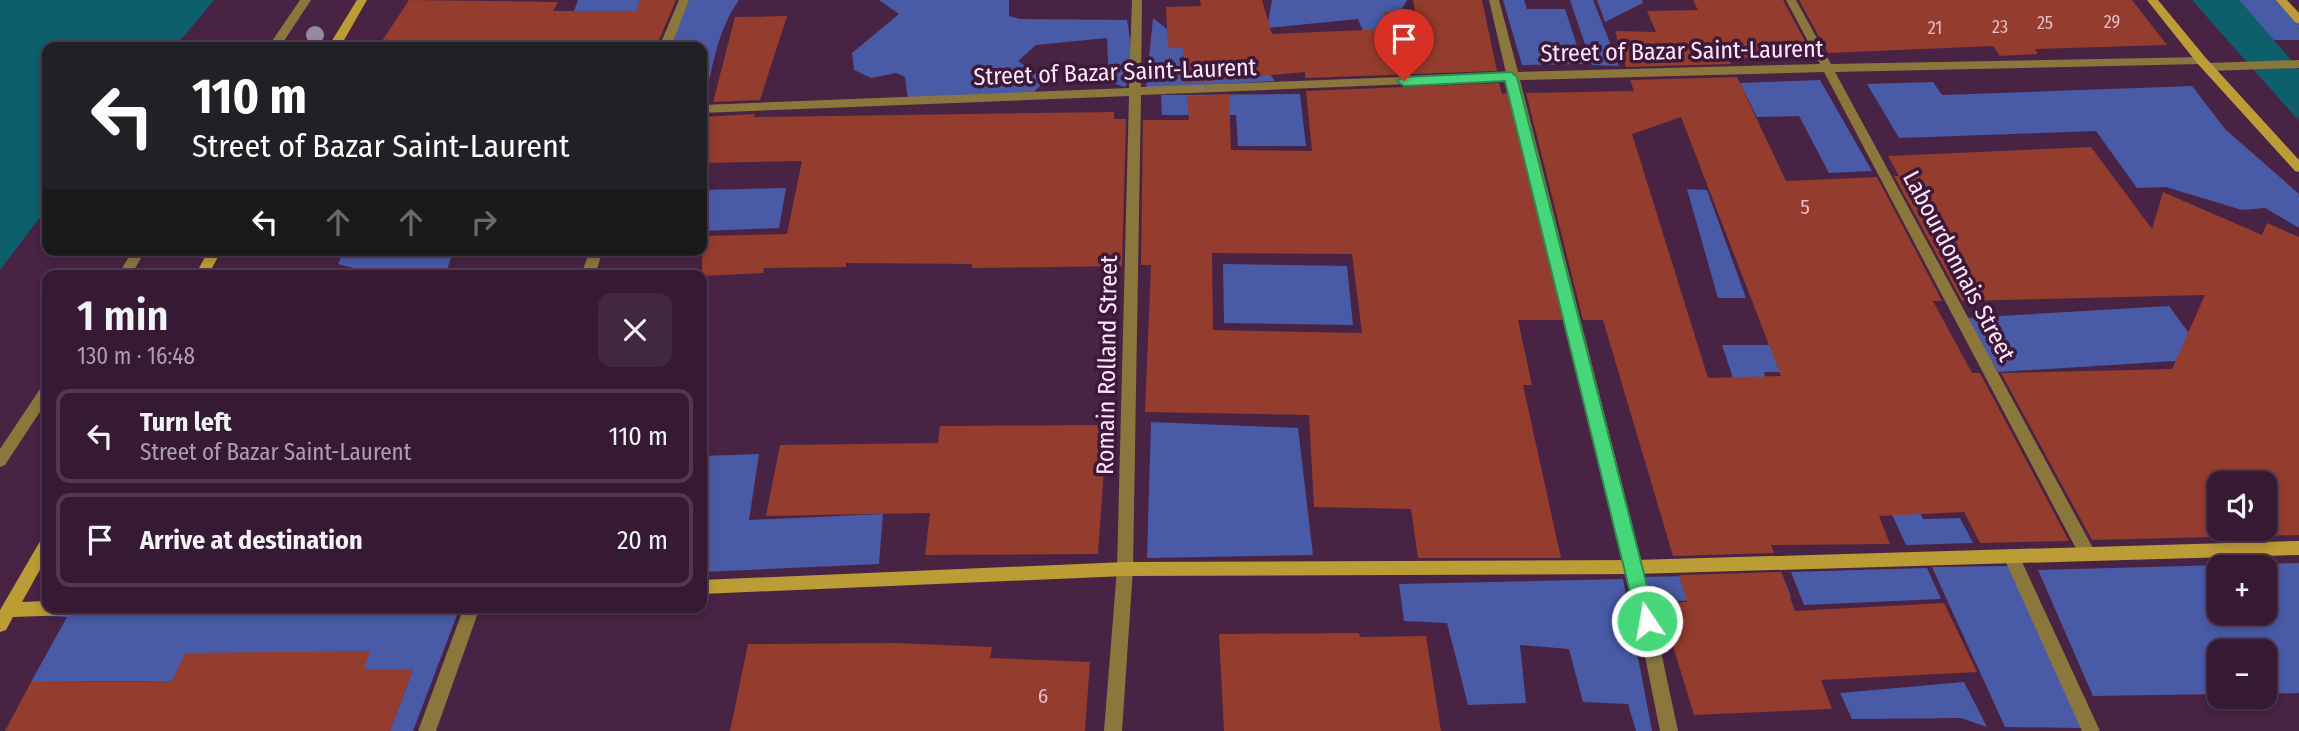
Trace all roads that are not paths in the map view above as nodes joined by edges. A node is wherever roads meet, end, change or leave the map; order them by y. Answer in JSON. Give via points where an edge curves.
{"nodes":[{"id":1,"x":306,"y":0,"type":"edge"},
{"id":2,"x":362,"y":0,"type":"edge"},
{"id":3,"x":684,"y":0,"type":"edge"},
{"id":4,"x":1138,"y":0,"type":"edge"},
{"id":5,"x":1493,"y":0,"type":"edge"},
{"id":6,"x":1791,"y":0,"type":"edge"},
{"id":7,"x":2152,"y":0,"type":"edge"},
{"id":8,"x":2281,"y":0,"type":"edge"},
{"id":9,"x":2299,"y":20,"type":"edge"},
{"id":10,"x":277,"y":42,"type":"edge"},
{"id":11,"x":337,"y":42,"type":"edge"},
{"id":12,"x":667,"y":42,"type":"edge"},
{"id":13,"x":2205,"y":64,"type":"junction"},
{"id":14,"x":2299,"y":64,"type":"edge"},
{"id":15,"x":1828,"y":69,"type":"junction"},
{"id":16,"x":1511,"y":77,"type":"junction"},
{"id":17,"x":1136,"y":92,"type":"junction"},
{"id":18,"x":707,"y":109,"type":"edge"},
{"id":19,"x":2299,"y":168,"type":"edge"},
{"id":20,"x":42,"y":398,"type":"edge"},
{"id":21,"x":0,"y":461,"type":"edge"},
{"id":22,"x":2299,"y":548,"type":"edge"},
{"id":23,"x":42,"y":552,"type":"edge"},
{"id":24,"x":2087,"y":553,"type":"junction"},
{"id":25,"x":2011,"y":556,"type":"junction"},
{"id":26,"x":1635,"y":567,"type":"junction"},
{"id":27,"x":1125,"y":569,"type":"junction"},
{"id":28,"x":707,"y":587,"type":"edge"},
{"id":29,"x":42,"y":609,"type":"edge"},
{"id":30,"x":9,"y":610,"type":"junction"},
{"id":31,"x":470,"y":613,"type":"edge"},
{"id":32,"x":0,"y":625,"type":"edge"},
{"id":33,"x":427,"y":731,"type":"edge"},
{"id":34,"x":1114,"y":731,"type":"edge"},
{"id":35,"x":1669,"y":731,"type":"edge"},
{"id":36,"x":2091,"y":731,"type":"edge"}],
"edges":[{"from":1,"to":10,"type":"street"},
{"from":2,"to":11,"type":"street"},
{"from":3,"to":12,"type":"street"},
{"from":4,"to":17,"type":"street","name":"Romain Rolland Street"},
{"from":5,"to":16,"type":"street"},
{"from":6,"to":15,"type":"street","name":"Labourdonnais Street"},
{"from":7,"to":13,"type":"street"},
{"from":8,"to":9,"type":"street"},
{"from":13,"to":14,"type":"street","name":"Street of Bazar Saint-Laurent"},
{"from":13,"to":15,"type":"street","name":"Street of Bazar Saint-Laurent"},
{"from":13,"to":19,"type":"street"},
{"from":15,"to":16,"type":"street","name":"Street of Bazar Saint-Laurent"},
{"from":15,"to":24,"type":"street","name":"Labourdonnais Street"},
{"from":16,"to":17,"type":"street","name":"Street of Bazar Saint-Laurent"},
{"from":16,"to":26,"type":"street"},
{"from":17,"to":18,"type":"street","name":"Street of Bazar Saint-Laurent"},
{"from":17,"to":27,"type":"street","name":"Romain Rolland Street"},
{"from":20,"to":21,"type":"street"},
{"from":22,"to":24,"type":"street"},
{"from":23,"to":30,"type":"street"},
{"from":24,"to":25,"type":"street"},
{"from":25,"to":26,"type":"street"},
{"from":25,"to":36,"type":"street"},
{"from":26,"to":27,"type":"street"},
{"from":26,"to":35,"type":"street"},
{"from":27,"to":28,"type":"street"},
{"from":27,"to":34,"type":"street","name":"Romain Rolland Street"},
{"from":29,"to":30,"type":"street"},
{"from":30,"to":32,"type":"street"},
{"from":31,"to":33,"type":"street"}]}
